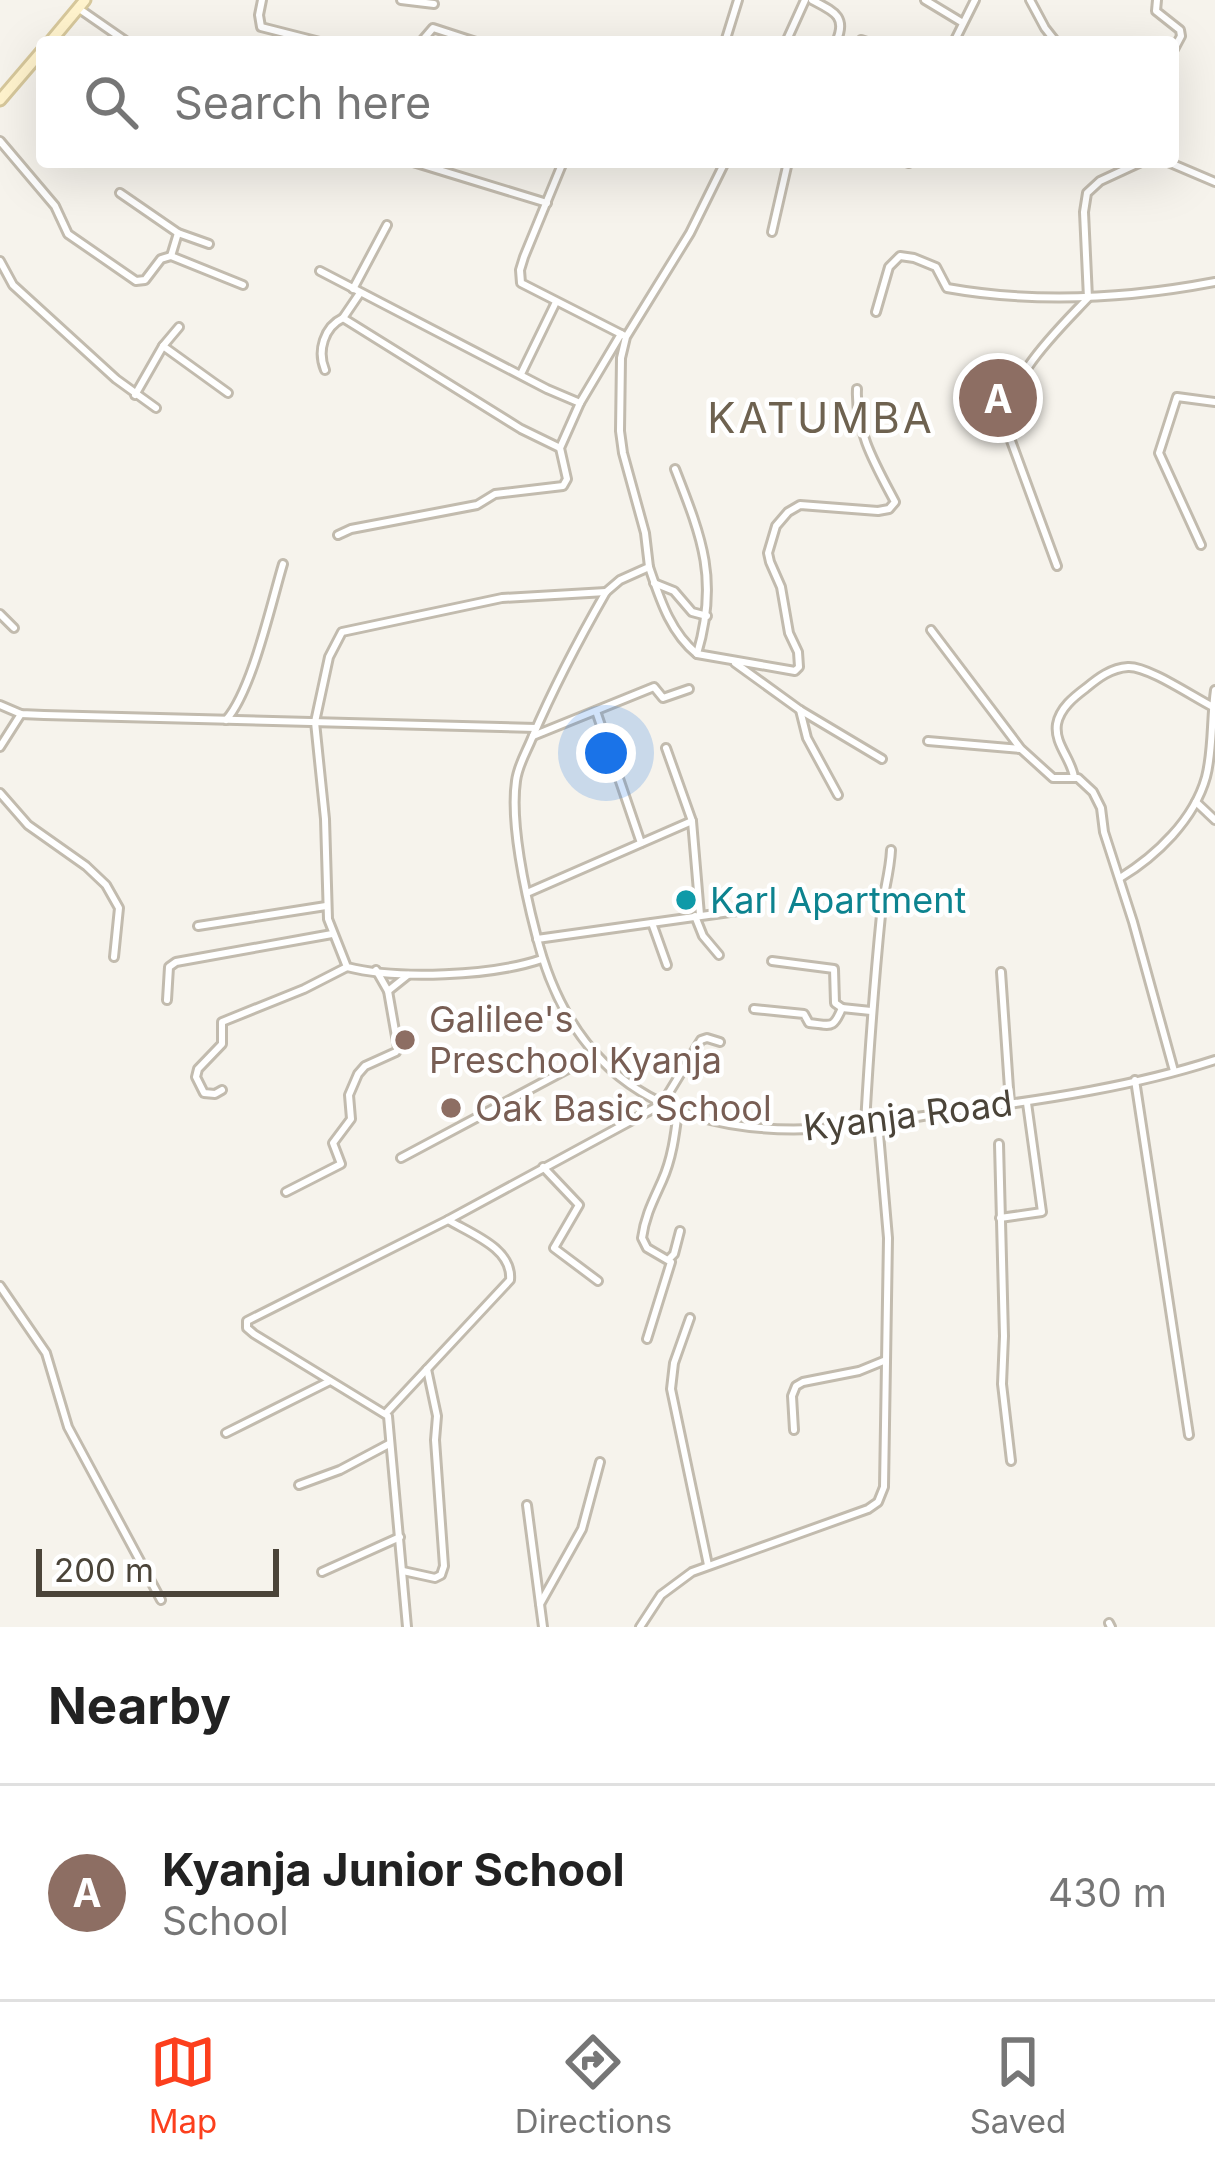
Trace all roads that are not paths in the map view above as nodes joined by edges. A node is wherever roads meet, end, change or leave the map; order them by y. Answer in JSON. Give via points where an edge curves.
{"nodes":[{"id":1,"x":262,"y":0,"type":"edge"},
{"id":2,"x":400,"y":0,"type":"edge"},
{"id":3,"x":738,"y":0,"type":"edge"},
{"id":4,"x":808,"y":0,"type":"edge"},
{"id":5,"x":925,"y":0,"type":"edge"},
{"id":6,"x":975,"y":0,"type":"edge"},
{"id":7,"x":1030,"y":0,"type":"edge"},
{"id":8,"x":1157,"y":0,"type":"edge"},
{"id":9,"x":81,"y":4,"type":"edge"},
{"id":10,"x":434,"y":4,"type":"dead end"},
{"id":11,"x":963,"y":24,"type":"junction"},
{"id":12,"x":55,"y":36,"type":"edge"},
{"id":13,"x":120,"y":36,"type":"edge"},
{"id":14,"x":297,"y":36,"type":"edge"},
{"id":15,"x":427,"y":36,"type":"edge"},
{"id":16,"x":458,"y":36,"type":"edge"},
{"id":17,"x":727,"y":36,"type":"edge"},
{"id":18,"x":789,"y":36,"type":"edge"},
{"id":19,"x":839,"y":36,"type":"edge"},
{"id":20,"x":957,"y":36,"type":"edge"},
{"id":21,"x":1051,"y":36,"type":"edge"},
{"id":22,"x":1179,"y":40,"type":"edge"},
{"id":23,"x":36,"y":58,"type":"edge"},
{"id":24,"x":0,"y":75,"type":"edge"},
{"id":25,"x":13,"y":84,"type":"junction"},
{"id":26,"x":0,"y":100,"type":"edge"},
{"id":27,"x":0,"y":141,"type":"edge"},
{"id":28,"x":1179,"y":167,"type":"edge"},
{"id":29,"x":433,"y":168,"type":"edge"},
{"id":30,"x":561,"y":168,"type":"edge"},
{"id":31,"x":722,"y":168,"type":"edge"},
{"id":32,"x":787,"y":168,"type":"edge"},
{"id":33,"x":1129,"y":168,"type":"edge"},
{"id":34,"x":1215,"y":182,"type":"edge"},
{"id":35,"x":120,"y":193,"type":"dead end"},
{"id":36,"x":547,"y":203,"type":"junction"},
{"id":37,"x":387,"y":225,"type":"dead end"},
{"id":38,"x":772,"y":232,"type":"dead end"},
{"id":39,"x":178,"y":233,"type":"junction"},
{"id":40,"x":209,"y":244,"type":"dead end"},
{"id":41,"x":170,"y":256,"type":"junction"},
{"id":42,"x":0,"y":261,"type":"edge"},
{"id":43,"x":320,"y":271,"type":"dead end"},
{"id":44,"x":1215,"y":282,"type":"edge"},
{"id":45,"x":243,"y":285,"type":"dead end"},
{"id":46,"x":357,"y":291,"type":"junction"},
{"id":47,"x":1088,"y":298,"type":"junction"},
{"id":48,"x":556,"y":302,"type":"junction"},
{"id":49,"x":875,"y":312,"type":"dead end"},
{"id":50,"x":343,"y":317,"type":"junction"},
{"id":51,"x":178,"y":327,"type":"dead end"},
{"id":52,"x":624,"y":335,"type":"junction"},
{"id":53,"x":164,"y":346,"type":"junction"},
{"id":54,"x":325,"y":370,"type":"dead end"},
{"id":55,"x":520,"y":375,"type":"junction"},
{"id":56,"x":857,"y":389,"type":"dead end"},
{"id":57,"x":228,"y":393,"type":"dead end"},
{"id":58,"x":135,"y":394,"type":"junction"},
{"id":59,"x":1215,"y":402,"type":"edge"},
{"id":60,"x":580,"y":403,"type":"junction"},
{"id":61,"x":156,"y":409,"type":"dead end"},
{"id":62,"x":560,"y":448,"type":"junction"},
{"id":63,"x":675,"y":469,"type":"dead end"},
{"id":64,"x":338,"y":535,"type":"dead end"},
{"id":65,"x":1201,"y":545,"type":"dead end"},
{"id":66,"x":283,"y":564,"type":"dead end"},
{"id":67,"x":1057,"y":566,"type":"dead end"},
{"id":68,"x":649,"y":567,"type":"junction"},
{"id":69,"x":654,"y":583,"type":"junction"},
{"id":70,"x":606,"y":592,"type":"junction"},
{"id":71,"x":0,"y":614,"type":"edge"},
{"id":72,"x":707,"y":616,"type":"junction"},
{"id":73,"x":14,"y":628,"type":"dead end"},
{"id":74,"x":931,"y":630,"type":"dead end"},
{"id":75,"x":698,"y":654,"type":"junction"},
{"id":76,"x":732,"y":662,"type":"junction"},
{"id":77,"x":689,"y":689,"type":"dead end"},
{"id":78,"x":1215,"y":690,"type":"edge"},
{"id":79,"x":0,"y":705,"type":"edge"},
{"id":80,"x":1213,"y":707,"type":"edge"},
{"id":81,"x":800,"y":710,"type":"junction"},
{"id":82,"x":596,"y":712,"type":"junction"},
{"id":83,"x":21,"y":714,"type":"junction"},
{"id":84,"x":226,"y":721,"type":"junction"},
{"id":85,"x":315,"y":722,"type":"junction"},
{"id":86,"x":535,"y":732,"type":"junction"},
{"id":87,"x":928,"y":741,"type":"dead end"},
{"id":88,"x":0,"y":747,"type":"edge"},
{"id":89,"x":665,"y":748,"type":"dead end"},
{"id":90,"x":1021,"y":749,"type":"junction"},
{"id":91,"x":882,"y":759,"type":"dead end"},
{"id":92,"x":1074,"y":777,"type":"junction"},
{"id":93,"x":0,"y":793,"type":"edge"},
{"id":94,"x":838,"y":795,"type":"dead end"},
{"id":95,"x":1196,"y":802,"type":"junction"},
{"id":96,"x":1215,"y":820,"type":"edge"},
{"id":97,"x":692,"y":821,"type":"junction"},
{"id":98,"x":641,"y":843,"type":"junction"},
{"id":99,"x":891,"y":850,"type":"dead end"},
{"id":100,"x":1120,"y":878,"type":"junction"},
{"id":101,"x":527,"y":893,"type":"junction"},
{"id":102,"x":326,"y":906,"type":"junction"},
{"id":103,"x":737,"y":911,"type":"dead end"},
{"id":104,"x":697,"y":915,"type":"junction"},
{"id":105,"x":652,"y":922,"type":"junction"},
{"id":106,"x":198,"y":926,"type":"dead end"},
{"id":107,"x":332,"y":934,"type":"junction"},
{"id":108,"x":537,"y":939,"type":"junction"},
{"id":109,"x":719,"y":955,"type":"dead end"},
{"id":110,"x":114,"y":957,"type":"dead end"},
{"id":111,"x":542,"y":959,"type":"junction"},
{"id":112,"x":772,"y":961,"type":"dead end"},
{"id":113,"x":667,"y":964,"type":"dead end"},
{"id":114,"x":347,"y":967,"type":"junction"},
{"id":115,"x":376,"y":970,"type":"junction"},
{"id":116,"x":1001,"y":972,"type":"dead end"},
{"id":117,"x":411,"y":973,"type":"junction"},
{"id":118,"x":388,"y":991,"type":"junction"},
{"id":119,"x":167,"y":1000,"type":"dead end"},
{"id":120,"x":842,"y":1008,"type":"junction"},
{"id":121,"x":754,"y":1010,"type":"dead end"},
{"id":122,"x":871,"y":1011,"type":"junction"},
{"id":123,"x":720,"y":1042,"type":"dead end"},
{"id":124,"x":594,"y":1054,"type":"junction"},
{"id":125,"x":1215,"y":1060,"type":"edge"},
{"id":126,"x":1174,"y":1071,"type":"junction"},
{"id":127,"x":1135,"y":1080,"type":"junction"},
{"id":128,"x":221,"y":1090,"type":"dead end"},
{"id":129,"x":1027,"y":1101,"type":"junction"},
{"id":130,"x":1010,"y":1103,"type":"junction"},
{"id":131,"x":662,"y":1104,"type":"junction"},
{"id":132,"x":678,"y":1111,"type":"junction"},
{"id":133,"x":878,"y":1123,"type":"junction"},
{"id":134,"x":865,"y":1124,"type":"junction"},
{"id":135,"x":999,"y":1144,"type":"dead end"},
{"id":136,"x":401,"y":1158,"type":"dead end"},
{"id":137,"x":543,"y":1167,"type":"junction"},
{"id":138,"x":286,"y":1192,"type":"dead end"},
{"id":139,"x":1000,"y":1218,"type":"junction"},
{"id":140,"x":448,"y":1220,"type":"junction"},
{"id":141,"x":680,"y":1231,"type":"dead end"},
{"id":142,"x":669,"y":1259,"type":"junction"},
{"id":143,"x":598,"y":1281,"type":"dead end"},
{"id":144,"x":0,"y":1286,"type":"edge"},
{"id":145,"x":691,"y":1318,"type":"dead end"},
{"id":146,"x":647,"y":1339,"type":"dead end"},
{"id":147,"x":886,"y":1360,"type":"junction"},
{"id":148,"x":427,"y":1369,"type":"junction"},
{"id":149,"x":332,"y":1380,"type":"junction"},
{"id":150,"x":386,"y":1413,"type":"junction"},
{"id":151,"x":794,"y":1430,"type":"dead end"},
{"id":152,"x":226,"y":1432,"type":"dead end"},
{"id":153,"x":1190,"y":1435,"type":"dead end"},
{"id":154,"x":390,"y":1443,"type":"junction"},
{"id":155,"x":1011,"y":1461,"type":"dead end"},
{"id":156,"x":600,"y":1462,"type":"dead end"},
{"id":157,"x":299,"y":1485,"type":"dead end"},
{"id":158,"x":527,"y":1505,"type":"dead end"},
{"id":159,"x":400,"y":1537,"type":"junction"},
{"id":160,"x":708,"y":1564,"type":"junction"},
{"id":161,"x":403,"y":1571,"type":"junction"},
{"id":162,"x":322,"y":1572,"type":"dead end"},
{"id":163,"x":161,"y":1600,"type":"dead end"},
{"id":164,"x":540,"y":1604,"type":"junction"},
{"id":165,"x":406,"y":1627,"type":"edge"},
{"id":166,"x":543,"y":1627,"type":"edge"},
{"id":167,"x":640,"y":1627,"type":"edge"}],
"edges":[{"from":1,"to":14,"type":"street","via":[[262,27]]},
{"from":2,"to":10,"type":"street"},
{"from":3,"to":17,"type":"street"},
{"from":4,"to":18,"type":"street"},
{"from":4,"to":19,"type":"street","via":[[832,10]]},
{"from":5,"to":11,"type":"street"},
{"from":6,"to":11,"type":"street"},
{"from":7,"to":21,"type":"street"},
{"from":8,"to":22,"type":"street","via":[[1154,8],[1180,30]]},
{"from":9,"to":12,"type":"main road"},
{"from":9,"to":13,"type":"street"},
{"from":11,"to":20,"type":"street"},
{"from":15,"to":16,"type":"street","via":[[434,28]]},
{"from":23,"to":25,"type":"main road"},
{"from":24,"to":25,"type":"street"},
{"from":25,"to":26,"type":"main road"},
{"from":27,"to":41,"type":"street","via":[[55,206],[68,234],[126,274],[142,282]]},
{"from":28,"to":34,"type":"street"},
{"from":29,"to":36,"type":"street"},
{"from":30,"to":36,"type":"street"},
{"from":31,"to":52,"type":"street"},
{"from":32,"to":38,"type":"street"},
{"from":33,"to":47,"type":"street","via":[[1087,194]]},
{"from":35,"to":39,"type":"street"},
{"from":36,"to":48,"type":"street","via":[[519,277]]},
{"from":37,"to":46,"type":"street"},
{"from":39,"to":40,"type":"street"},
{"from":39,"to":41,"type":"street"},
{"from":41,"to":45,"type":"street"},
{"from":42,"to":58,"type":"street","via":[[13,285]]},
{"from":43,"to":46,"type":"street"},
{"from":44,"to":47,"type":"street"},
{"from":46,"to":50,"type":"street"},
{"from":46,"to":55,"type":"street"},
{"from":47,"to":49,"type":"street","via":[[947,288],[936,267],[900,256]]},
{"from":47,"to":67,"type":"street","via":[[1025,370],[1006,418]]},
{"from":48,"to":52,"type":"street"},
{"from":48,"to":55,"type":"street"},
{"from":50,"to":54,"type":"street","via":[[325,336]]},
{"from":50,"to":62,"type":"street"},
{"from":51,"to":53,"type":"street"},
{"from":52,"to":60,"type":"street"},
{"from":52,"to":68,"type":"street","via":[[620,431]]},
{"from":53,"to":57,"type":"street"},
{"from":53,"to":58,"type":"street"},
{"from":55,"to":60,"type":"street"},
{"from":56,"to":76,"type":"street","via":[[859,423],[893,507],[813,504],[788,512],[768,553],[799,667]]},
{"from":58,"to":61,"type":"street"},
{"from":59,"to":65,"type":"street","via":[[1177,397],[1159,452]]},
{"from":60,"to":62,"type":"street"},
{"from":62,"to":64,"type":"street","via":[[567,479],[559,488],[495,494],[477,505]]},
{"from":63,"to":72,"type":"street","via":[[700,542]]},
{"from":66,"to":84,"type":"street"},
{"from":68,"to":69,"type":"street"},
{"from":68,"to":70,"type":"street"},
{"from":69,"to":72,"type":"street"},
{"from":69,"to":75,"type":"street","via":[[674,627]]},
{"from":70,"to":85,"type":"street","via":[[502,598],[342,632]]},
{"from":70,"to":86,"type":"street","name":"Kyanja Road"},
{"from":71,"to":73,"type":"street"},
{"from":72,"to":75,"type":"street"},
{"from":74,"to":90,"type":"street"},
{"from":75,"to":76,"type":"street"},
{"from":76,"to":81,"type":"street"},
{"from":77,"to":82,"type":"street","via":[[663,698],[654,687]]},
{"from":78,"to":80,"type":"street"},
{"from":79,"to":83,"type":"street"},
{"from":80,"to":92,"type":"street","via":[[1139,668],[1102,675],[1066,706],[1057,725]]},
{"from":80,"to":95,"type":"street"},
{"from":81,"to":91,"type":"street"},
{"from":81,"to":94,"type":"street"},
{"from":82,"to":86,"type":"street"},
{"from":82,"to":98,"type":"street"},
{"from":83,"to":84,"type":"street"},
{"from":83,"to":88,"type":"street"},
{"from":84,"to":85,"type":"street"},
{"from":85,"to":86,"type":"street"},
{"from":85,"to":102,"type":"street"},
{"from":86,"to":101,"type":"street","name":"Kyanja Road","via":[[515,792]]},
{"from":87,"to":90,"type":"street"},
{"from":89,"to":97,"type":"street"},
{"from":90,"to":92,"type":"street","via":[[1053,778]]},
{"from":92,"to":100,"type":"street","via":[[1098,800]]},
{"from":93,"to":110,"type":"street","via":[[106,885],[119,908]]},
{"from":95,"to":96,"type":"street"},
{"from":95,"to":100,"type":"street","via":[[1150,858]]},
{"from":97,"to":98,"type":"street"},
{"from":97,"to":104,"type":"street"},
{"from":98,"to":101,"type":"street"},
{"from":99,"to":122,"type":"street"},
{"from":100,"to":126,"type":"street"},
{"from":101,"to":108,"type":"street","name":"Kyanja Road"},
{"from":102,"to":106,"type":"street"},
{"from":102,"to":107,"type":"street"},
{"from":103,"to":104,"type":"street"},
{"from":104,"to":105,"type":"street"},
{"from":104,"to":109,"type":"street"},
{"from":105,"to":108,"type":"street"},
{"from":105,"to":113,"type":"street"},
{"from":107,"to":114,"type":"street"},
{"from":107,"to":119,"type":"street","via":[[176,962]]},
{"from":108,"to":111,"type":"street","name":"Kyanja Road"},
{"from":111,"to":117,"type":"street","via":[[505,970]]},
{"from":111,"to":124,"type":"street","name":"Kyanja Road"},
{"from":112,"to":120,"type":"street","via":[[834,969]]},
{"from":114,"to":115,"type":"street"},
{"from":114,"to":128,"type":"street","via":[[222,1022],[222,1044],[196,1078],[204,1093]]},
{"from":115,"to":117,"type":"street"},
{"from":115,"to":118,"type":"street"},
{"from":116,"to":130,"type":"street"},
{"from":117,"to":118,"type":"street"},
{"from":118,"to":138,"type":"street","via":[[398,1048],[358,1074],[351,1119],[333,1143],[341,1164]]},
{"from":120,"to":121,"type":"street","via":[[833,1025]]},
{"from":120,"to":122,"type":"street"},
{"from":122,"to":134,"type":"street"},
{"from":123,"to":131,"type":"street","via":[[700,1040]]},
{"from":124,"to":131,"type":"street","name":"Kyanja Road"},
{"from":124,"to":136,"type":"street"},
{"from":125,"to":126,"type":"street","name":"Kyanja Road"},
{"from":126,"to":127,"type":"street","name":"Kyanja Road"},
{"from":127,"to":129,"type":"street","name":"Kyanja Road"},
{"from":127,"to":153,"type":"street"},
{"from":129,"to":130,"type":"street","name":"Kyanja Road"},
{"from":129,"to":139,"type":"street","via":[[1042,1211]]},
{"from":130,"to":133,"type":"street","name":"Kyanja Road"},
{"from":131,"to":132,"type":"street","name":"Kyanja Road"},
{"from":131,"to":137,"type":"street"},
{"from":132,"to":134,"type":"street","name":"Kyanja Road","via":[[784,1129]]},
{"from":132,"to":142,"type":"street","via":[[642,1238]]},
{"from":133,"to":134,"type":"street","name":"Kyanja Road"},
{"from":133,"to":147,"type":"street","via":[[888,1238]]},
{"from":135,"to":139,"type":"street"},
{"from":137,"to":140,"type":"street"},
{"from":137,"to":143,"type":"street","via":[[579,1204],[554,1249]]},
{"from":139,"to":155,"type":"street"},
{"from":140,"to":148,"type":"street","via":[[502,1253],[512,1274]]},
{"from":140,"to":149,"type":"street","via":[[248,1321],[254,1334]]},
{"from":141,"to":142,"type":"street"},
{"from":142,"to":146,"type":"street"},
{"from":144,"to":163,"type":"street","via":[[46,1354],[68,1426]]},
{"from":145,"to":160,"type":"street","via":[[671,1389]]},
{"from":147,"to":151,"type":"street","via":[[796,1386]]},
{"from":147,"to":160,"type":"street","via":[[878,1502]]},
{"from":148,"to":150,"type":"street"},
{"from":148,"to":161,"type":"street","via":[[437,1416],[443,1566],[435,1578]]},
{"from":149,"to":150,"type":"street"},
{"from":149,"to":152,"type":"street"},
{"from":150,"to":154,"type":"street"},
{"from":154,"to":157,"type":"street"},
{"from":154,"to":159,"type":"street"},
{"from":156,"to":164,"type":"street","via":[[582,1529]]},
{"from":158,"to":164,"type":"street"},
{"from":159,"to":161,"type":"street"},
{"from":159,"to":162,"type":"street"},
{"from":160,"to":167,"type":"street","via":[[661,1595]]},
{"from":161,"to":165,"type":"street"},
{"from":164,"to":166,"type":"street"}]}
